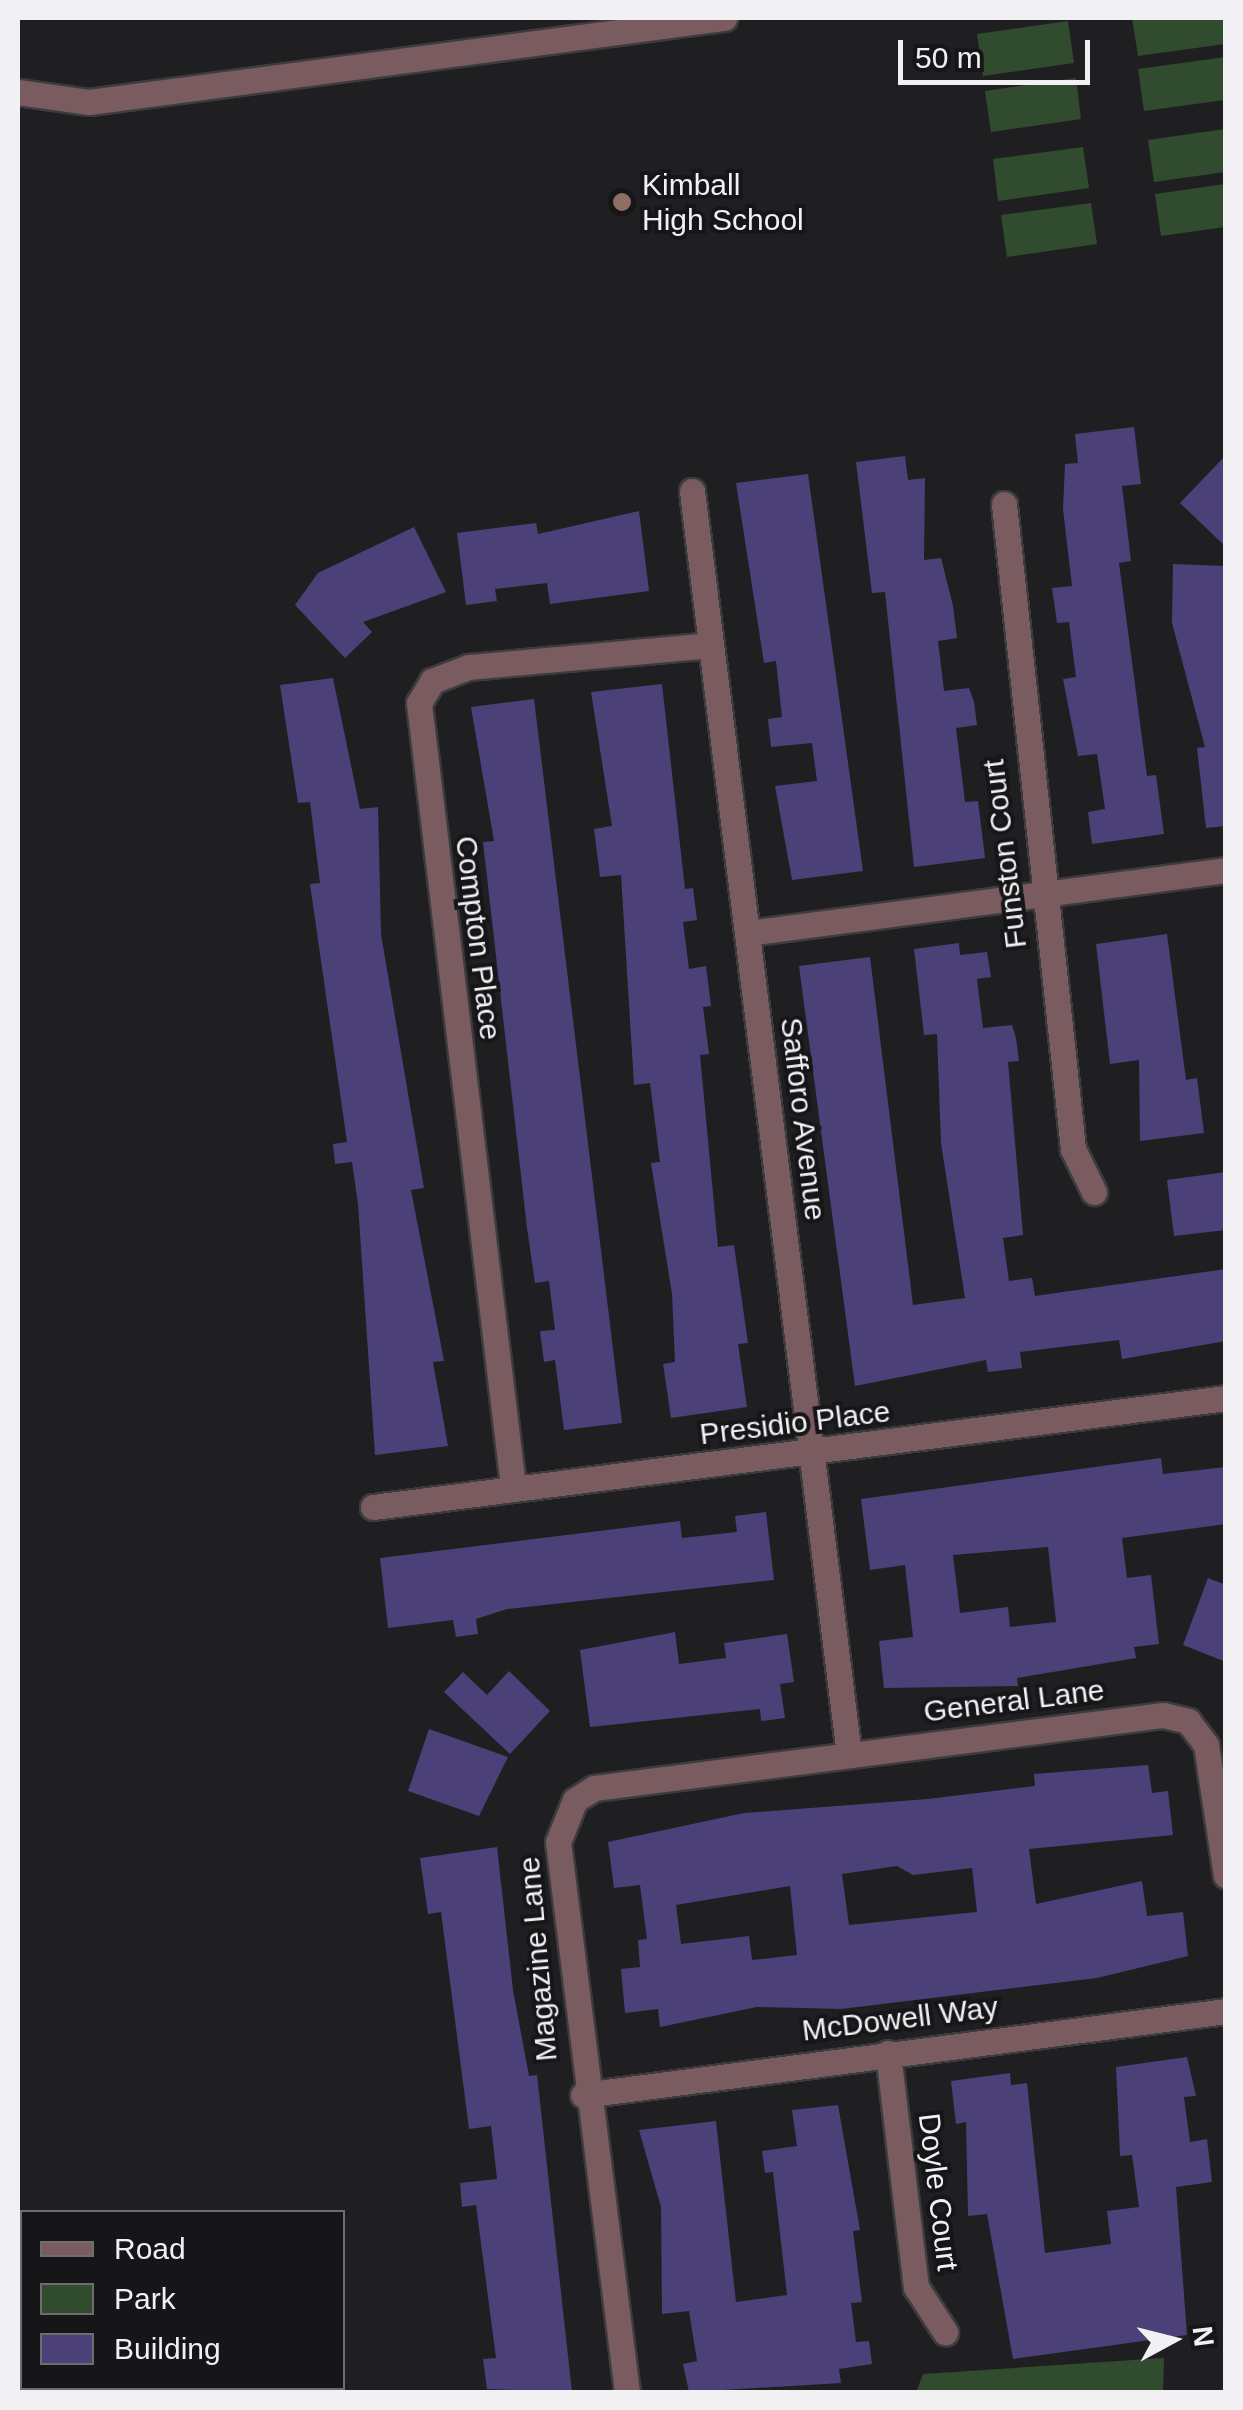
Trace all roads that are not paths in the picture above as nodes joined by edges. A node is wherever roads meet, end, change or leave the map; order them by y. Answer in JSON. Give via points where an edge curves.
{"nodes":[{"id":1,"x":724,"y":18,"type":"edge"},
{"id":2,"x":18,"y":92,"type":"edge"},
{"id":3,"x":692,"y":491,"type":"dead end"},
{"id":4,"x":1004,"y":504,"type":"dead end"},
{"id":5,"x":710,"y":645,"type":"junction"},
{"id":6,"x":1226,"y":870,"type":"edge"},
{"id":7,"x":1042,"y":894,"type":"junction"},
{"id":8,"x":748,"y":933,"type":"junction"},
{"id":9,"x":1094,"y":1192,"type":"dead end"},
{"id":10,"x":1226,"y":1398,"type":"edge"},
{"id":11,"x":812,"y":1454,"type":"junction"},
{"id":12,"x":513,"y":1486,"type":"junction"},
{"id":13,"x":372,"y":1507,"type":"dead end"},
{"id":14,"x":848,"y":1755,"type":"junction"},
{"id":15,"x":1226,"y":1875,"type":"edge"},
{"id":16,"x":1226,"y":2011,"type":"edge"},
{"id":17,"x":888,"y":2053,"type":"junction"},
{"id":18,"x":584,"y":2095,"type":"junction"},
{"id":19,"x":945,"y":2332,"type":"dead end"},
{"id":20,"x":628,"y":2392,"type":"edge"}],
"edges":[{"from":1,"to":2,"type":"street","via":[[89,102]]},
{"from":3,"to":5,"type":"street","name":"Safforo Avenue"},
{"from":4,"to":7,"type":"street","name":"Funston Court"},
{"from":5,"to":8,"type":"street","name":"Safforo Avenue"},
{"from":5,"to":12,"type":"street","name":"Compton Place","via":[[469,668],[432,681],[419,703]]},
{"from":6,"to":7,"type":"street"},
{"from":7,"to":8,"type":"street"},
{"from":7,"to":9,"type":"street","name":"Funston Court","via":[[1073,1150]]},
{"from":8,"to":11,"type":"street","name":"Safforo Avenue"},
{"from":10,"to":11,"type":"street","name":"Presidio Place"},
{"from":11,"to":12,"type":"street","name":"Presidio Place"},
{"from":11,"to":14,"type":"street","name":"Safforo Avenue"},
{"from":12,"to":13,"type":"street","name":"Presidio Place"},
{"from":14,"to":15,"type":"street","name":"General Lane","via":[[1163,1715],[1188,1721],[1214,1771]]},
{"from":14,"to":18,"type":"street","name":"Magazine Lane","via":[[594,1788],[575,1800],[558,1842]]},
{"from":16,"to":17,"type":"street","name":"McDowell Way"},
{"from":17,"to":18,"type":"street","name":"McDowell Way"},
{"from":17,"to":19,"type":"street","name":"Doyle Court","via":[[916,2287]]},
{"from":18,"to":20,"type":"street","name":"Magazine Lane"}]}
